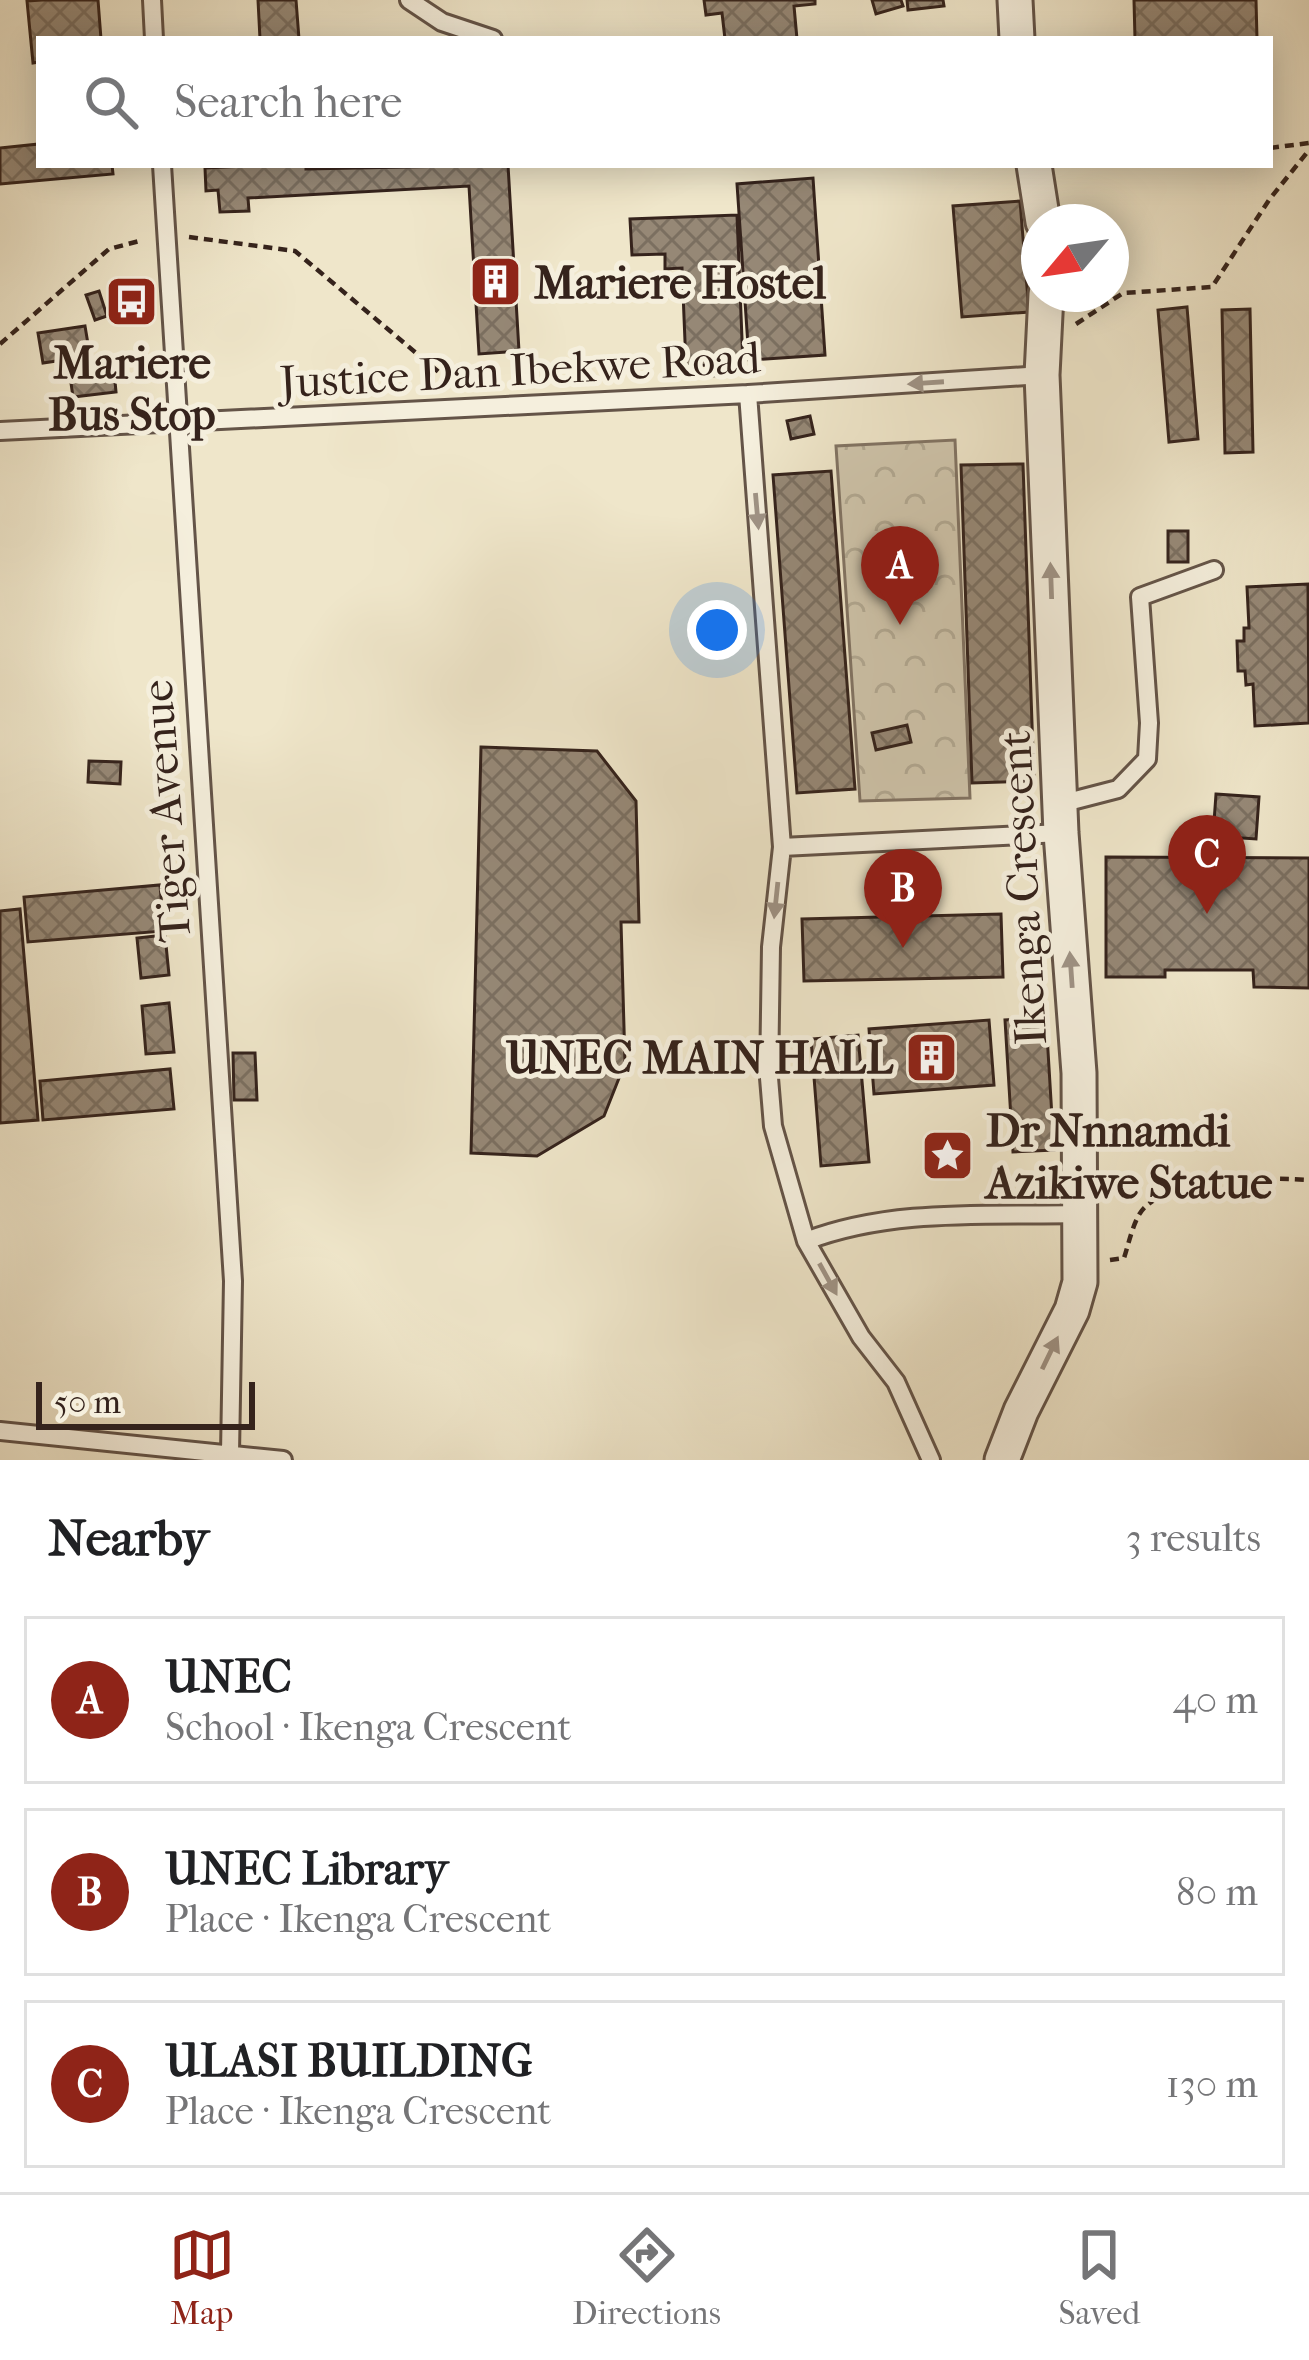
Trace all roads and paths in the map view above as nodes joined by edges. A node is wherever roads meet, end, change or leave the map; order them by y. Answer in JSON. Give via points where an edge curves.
{"nodes":[{"id":1,"x":152,"y":0,"type":"edge"},
{"id":2,"x":409,"y":0,"type":"edge"},
{"id":3,"x":1015,"y":0,"type":"edge"},
{"id":4,"x":154,"y":36,"type":"edge"},
{"id":5,"x":484,"y":36,"type":"edge"},
{"id":6,"x":1017,"y":36,"type":"edge"},
{"id":7,"x":1309,"y":147,"type":"edge"},
{"id":8,"x":1273,"y":148,"type":"edge"},
{"id":9,"x":162,"y":168,"type":"edge"},
{"id":10,"x":1034,"y":168,"type":"edge"},
{"id":11,"x":1040,"y":204,"type":"edge"},
{"id":12,"x":166,"y":234,"type":"junction"},
{"id":13,"x":1045,"y":312,"type":"edge"},
{"id":14,"x":0,"y":344,"type":"edge"},
{"id":15,"x":1044,"y":360,"type":"junction"},
{"id":16,"x":748,"y":394,"type":"junction"},
{"id":17,"x":480,"y":406,"type":"junction"},
{"id":18,"x":176,"y":421,"type":"junction"},
{"id":19,"x":0,"y":431,"type":"edge"},
{"id":20,"x":1214,"y":569,"type":"dead end"},
{"id":21,"x":1060,"y":819,"type":"junction"},
{"id":22,"x":782,"y":847,"type":"junction"},
{"id":23,"x":1309,"y":1180,"type":"edge"},
{"id":24,"x":1079,"y":1214,"type":"junction"},
{"id":25,"x":806,"y":1241,"type":"junction"},
{"id":26,"x":1079,"y":1264,"type":"junction"},
{"id":27,"x":0,"y":1432,"type":"edge"},
{"id":28,"x":230,"y":1453,"type":"junction"},
{"id":29,"x":283,"y":1460,"type":"edge"},
{"id":30,"x":931,"y":1460,"type":"edge"},
{"id":31,"x":1002,"y":1460,"type":"edge"}],
"edges":[{"from":1,"to":4,"type":"lane"},
{"from":2,"to":5,"type":"lane"},
{"from":3,"to":6,"type":"street"},
{"from":7,"to":8,"type":"path"},
{"from":7,"to":15,"type":"path","via":[[1212,287],[1123,293]]},
{"from":9,"to":12,"type":"lane","name":"Tiger Avenue"},
{"from":10,"to":11,"type":"street"},
{"from":12,"to":14,"type":"path","via":[[109,249]]},
{"from":12,"to":17,"type":"path","via":[[295,251]]},
{"from":12,"to":18,"type":"lane","name":"Tiger Avenue"},
{"from":13,"to":15,"type":"street","name":"Ikenga Crescent"},
{"from":15,"to":16,"type":"lane","name":"Justice Dan Ibekwe Road","one_way":true},
{"from":21,"to":15,"type":"street","name":"Ikenga Crescent","one_way":true},
{"from":16,"to":17,"type":"lane","name":"Justice Dan Ibekwe Road"},
{"from":16,"to":22,"type":"lane","one_way":true},
{"from":17,"to":18,"type":"lane","name":"Justice Dan Ibekwe Road"},
{"from":18,"to":19,"type":"lane","name":"Justice Dan Ibekwe Road"},
{"from":18,"to":28,"type":"lane","name":"Tiger Avenue","via":[[233,1281]]},
{"from":20,"to":21,"type":"lane","via":[[1140,597],[1147,759],[1118,789]]},
{"from":21,"to":22,"type":"lane"},
{"from":24,"to":21,"type":"street","name":"Ikenga Crescent","one_way":true},
{"from":22,"to":25,"type":"lane","one_way":true,"via":[[769,1078],[773,1126]]},
{"from":23,"to":26,"type":"path","via":[[1177,1188],[1142,1208],[1124,1258]]},
{"from":24,"to":25,"type":"lane","via":[[898,1219]]},
{"from":24,"to":26,"type":"street","name":"Ikenga Crescent"},
{"from":25,"to":30,"type":"lane","one_way":true,"via":[[860,1337],[896,1382]]},
{"from":31,"to":26,"type":"street","name":"Ikenga Crescent","one_way":true,"via":[[1078,1295]]},
{"from":27,"to":28,"type":"lane"},
{"from":28,"to":29,"type":"lane"}]}
